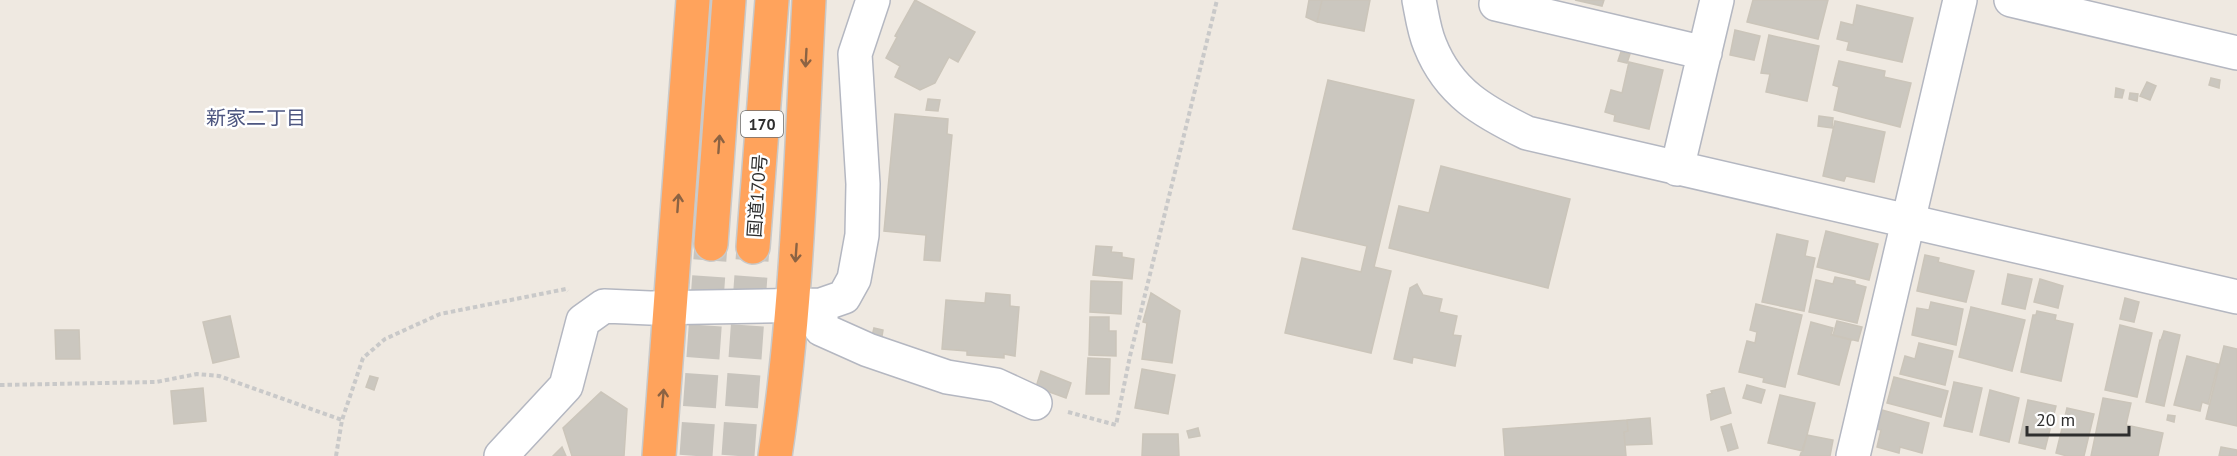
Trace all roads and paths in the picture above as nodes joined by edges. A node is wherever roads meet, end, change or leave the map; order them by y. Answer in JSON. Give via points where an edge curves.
{"nodes":[{"id":1,"x":693,"y":0,"type":"edge"},
{"id":2,"x":729,"y":0,"type":"edge"},
{"id":3,"x":772,"y":0,"type":"edge"},
{"id":4,"x":809,"y":0,"type":"edge"},
{"id":5,"x":873,"y":0,"type":"edge"},
{"id":6,"x":1217,"y":0,"type":"edge"},
{"id":7,"x":1419,"y":0,"type":"edge"},
{"id":8,"x":1497,"y":0,"type":"edge"},
{"id":9,"x":1717,"y":0,"type":"edge"},
{"id":10,"x":1960,"y":0,"type":"edge"},
{"id":11,"x":2011,"y":0,"type":"edge"},
{"id":12,"x":1705,"y":53,"type":"junction"},
{"id":13,"x":2237,"y":53,"type":"edge"},
{"id":14,"x":1677,"y":169,"type":"junction"},
{"id":15,"x":1908,"y":222,"type":"junction"},
{"id":16,"x":711,"y":244,"type":"tunnel mouth"},
{"id":17,"x":753,"y":248,"type":"tunnel mouth"},
{"id":18,"x":2237,"y":297,"type":"edge"},
{"id":19,"x":806,"y":306,"type":"junction"},
{"id":20,"x":670,"y":308,"type":"junction"},
{"id":21,"x":590,"y":316,"type":"junction"},
{"id":22,"x":0,"y":385,"type":"edge"},
{"id":23,"x":1035,"y":403,"type":"joint"},
{"id":24,"x":342,"y":420,"type":"junction"},
{"id":25,"x":336,"y":456,"type":"edge"},
{"id":26,"x":501,"y":456,"type":"edge"},
{"id":27,"x":659,"y":456,"type":"edge"},
{"id":28,"x":775,"y":456,"type":"edge"},
{"id":29,"x":1853,"y":456,"type":"edge"}],
"edges":[{"from":20,"to":1,"type":"highway","one_way":true},
{"from":16,"to":2,"type":"highway","number":"170","one_way":true},
{"from":3,"to":17,"type":"highway","name":"国道170号","number":"170"},
{"from":4,"to":19,"type":"highway","one_way":true},
{"from":5,"to":19,"type":"street","via":[[855,54],[863,184],[862,236],[855,279],[844,297]]},
{"from":6,"to":23,"type":"path","via":[[1116,425]]},
{"from":7,"to":14,"type":"street","via":[[1430,45],[1445,72],[1466,98],[1494,117],[1527,133]]},
{"from":8,"to":12,"type":"street","via":[[1496,4]]},
{"from":9,"to":12,"type":"street"},
{"from":10,"to":15,"type":"street"},
{"from":11,"to":13,"type":"street"},
{"from":12,"to":14,"type":"street"},
{"from":14,"to":15,"type":"street"},
{"from":15,"to":18,"type":"street"},
{"from":15,"to":29,"type":"street"},
{"from":19,"to":20,"type":"street"},
{"from":19,"to":23,"type":"street","via":[[821,329],[868,350],[947,377],[996,384]]},
{"from":19,"to":28,"type":"highway","via":[[785,390]]},
{"from":20,"to":21,"type":"street","via":[[604,306]]},
{"from":27,"to":20,"type":"highway","one_way":true},
{"from":21,"to":24,"type":"path","via":[[566,289],[440,314],[385,339],[363,358]]},
{"from":21,"to":26,"type":"street","via":[[583,321],[566,386]]},
{"from":22,"to":24,"type":"path","via":[[156,382],[197,374],[219,376]]},
{"from":24,"to":25,"type":"path"}]}
